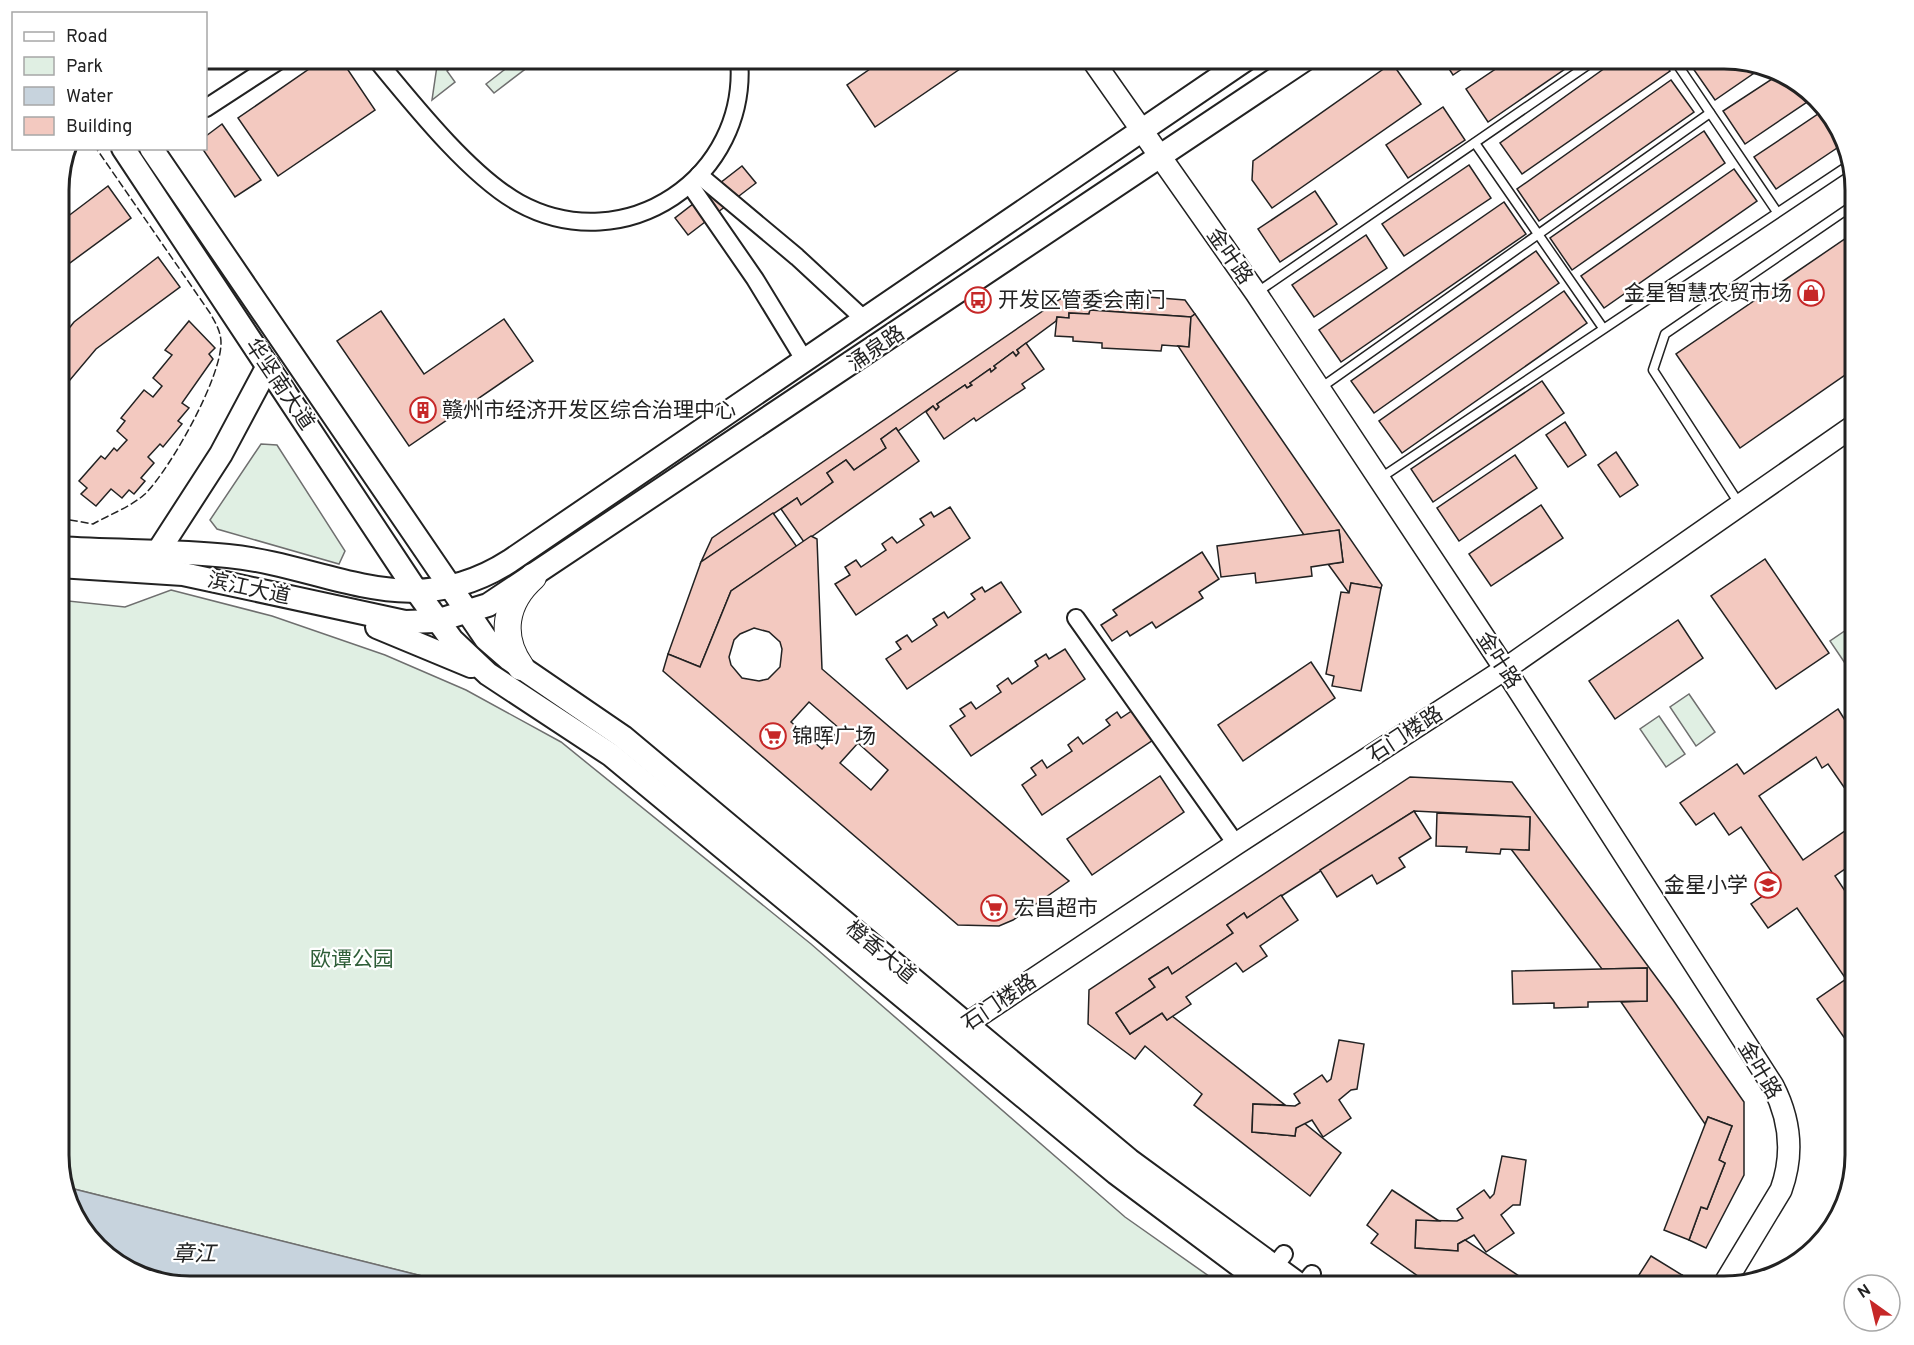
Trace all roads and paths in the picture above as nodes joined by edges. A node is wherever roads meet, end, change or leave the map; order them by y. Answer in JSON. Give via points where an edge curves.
{"nodes":[{"id":1,"x":266,"y":69,"type":"edge"},
{"id":2,"x":385,"y":69,"type":"edge"},
{"id":3,"x":739,"y":69,"type":"edge"},
{"id":4,"x":1098,"y":69,"type":"edge"},
{"id":5,"x":1232,"y":69,"type":"edge"},
{"id":6,"x":1291,"y":69,"type":"edge"},
{"id":7,"x":1582,"y":69,"type":"edge"},
{"id":8,"x":1680,"y":69,"type":"edge"},
{"id":9,"x":207,"y":107,"type":"edge"},
{"id":10,"x":1710,"y":113,"type":"junction"},
{"id":11,"x":1140,"y":130,"type":"junction"},
{"id":12,"x":1475,"y":143,"type":"junction"},
{"id":13,"x":124,"y":150,"type":"edge"},
{"id":14,"x":152,"y":150,"type":"edge"},
{"id":15,"x":1160,"y":158,"type":"junction"},
{"id":16,"x":1843,"y":169,"type":"edge"},
{"id":17,"x":695,"y":180,"type":"junction"},
{"id":18,"x":1845,"y":211,"type":"edge"},
{"id":19,"x":1777,"y":212,"type":"junction"},
{"id":20,"x":1538,"y":234,"type":"junction"},
{"id":21,"x":1256,"y":293,"type":"junction"},
{"id":22,"x":865,"y":320,"type":"junction"},
{"id":23,"x":1603,"y":328,"type":"junction"},
{"id":24,"x":805,"y":361,"type":"junction"},
{"id":25,"x":268,"y":366,"type":"junction"},
{"id":26,"x":1319,"y":389,"type":"junction"},
{"id":27,"x":1845,"y":433,"type":"edge"},
{"id":28,"x":1379,"y":479,"type":"junction"},
{"id":29,"x":1740,"y":506,"type":"junction"},
{"id":30,"x":69,"y":549,"type":"edge"},
{"id":31,"x":157,"y":553,"type":"junction"},
{"id":32,"x":69,"y":567,"type":"edge"},
{"id":33,"x":533,"y":577,"type":"junction"},
{"id":34,"x":449,"y":586,"type":"junction"},
{"id":35,"x":415,"y":589,"type":"junction"},
{"id":36,"x":293,"y":598,"type":"junction"},
{"id":37,"x":466,"y":613,"type":"junction"},
{"id":38,"x":1076,"y":618,"type":"dead end"},
{"id":39,"x":436,"y":621,"type":"junction"},
{"id":40,"x":522,"y":667,"type":"junction"},
{"id":41,"x":1505,"y":669,"type":"junction"},
{"id":42,"x":488,"y":674,"type":"junction"},
{"id":43,"x":1236,"y":844,"type":"junction"},
{"id":44,"x":958,"y":1029,"type":"junction"},
{"id":45,"x":1275,"y":1269,"type":"edge"},
{"id":46,"x":1291,"y":1276,"type":"edge"},
{"id":47,"x":1731,"y":1276,"type":"edge"}],
"edges":[{"from":1,"to":9,"type":"street"},
{"from":2,"to":17,"type":"street","via":[[481,176],[534,211],[586,222],[622,219],[658,206]]},
{"from":3,"to":17,"type":"street","via":[[733,120],[717,153]]},
{"from":4,"to":11,"type":"street","name":"金叶路"},
{"from":5,"to":11,"type":"main road","name":"涌泉路"},
{"from":6,"to":15,"type":"main road","name":"涌泉路"},
{"from":7,"to":12,"type":"lane"},
{"from":8,"to":10,"type":"lane"},
{"from":10,"to":19,"type":"lane"},
{"from":10,"to":20,"type":"lane"},
{"from":11,"to":15,"type":"street","name":"金叶路"},
{"from":11,"to":22,"type":"main road","name":"涌泉路"},
{"from":12,"to":20,"type":"lane"},
{"from":12,"to":21,"type":"lane"},
{"from":13,"to":25,"type":"main road","name":"华坚南大道"},
{"from":14,"to":34,"type":"main road","name":"华坚南大道"},
{"from":15,"to":21,"type":"street","name":"金叶路"},
{"from":15,"to":33,"type":"main road","name":"涌泉路"},
{"from":16,"to":19,"type":"lane"},
{"from":17,"to":22,"type":"street","via":[[797,257]]},
{"from":17,"to":24,"type":"street"},
{"from":18,"to":29,"type":"lane","via":[[1665,334],[1653,370]]},
{"from":19,"to":23,"type":"lane"},
{"from":20,"to":23,"type":"lane"},
{"from":20,"to":26,"type":"lane"},
{"from":21,"to":26,"type":"street","name":"金叶路"},
{"from":22,"to":24,"type":"main road","name":"涌泉路"},
{"from":23,"to":28,"type":"lane"},
{"from":24,"to":34,"type":"main road","name":"涌泉路","via":[[497,569],[475,580]]},
{"from":25,"to":31,"type":"main road","via":[[221,454]]},
{"from":25,"to":35,"type":"main road","name":"华坚南大道"},
{"from":26,"to":28,"type":"street","name":"金叶路"},
{"from":27,"to":29,"type":"street","name":"石门楼路"},
{"from":28,"to":41,"type":"street","name":"金叶路"},
{"from":29,"to":41,"type":"street","name":"石门楼路"},
{"from":30,"to":31,"type":"main road","name":"滨江大道"},
{"from":31,"to":35,"type":"main road","name":"滨江大道","via":[[229,556],[364,587]]},
{"from":32,"to":36,"type":"main road","name":"滨江大道","via":[[183,574]]},
{"from":33,"to":37,"type":"main road","name":"涌泉路","via":[[488,606]]},
{"from":33,"to":40,"type":"main road","via":[[517,593],[508,615],[511,648]]},
{"from":34,"to":35,"type":"main road","name":"涌泉路"},
{"from":34,"to":37,"type":"main road","name":"华坚南大道"},
{"from":35,"to":39,"type":"main road","name":"华坚南大道"},
{"from":36,"to":39,"type":"main road","name":"滨江大道","via":[[405,622]]},
{"from":36,"to":42,"type":"main road","via":[[398,634]]},
{"from":37,"to":39,"type":"main road","name":"涌泉路"},
{"from":37,"to":40,"type":"main road","name":"橙香大道","via":[[486,639]]},
{"from":38,"to":43,"type":"street"},
{"from":39,"to":42,"type":"main road","name":"橙香大道"},
{"from":40,"to":44,"type":"main road","name":"橙香大道","via":[[623,737]]},
{"from":41,"to":43,"type":"street","name":"石门楼路"},
{"from":41,"to":47,"type":"street","name":"金叶路","via":[[1780,1099],[1789,1144],[1786,1175]]},
{"from":42,"to":44,"type":"main road","name":"橙香大道","via":[[611,755]]},
{"from":43,"to":44,"type":"street","name":"石门楼路"},
{"from":44,"to":45,"type":"main road","name":"橙香大道"},
{"from":45,"to":46,"type":"main road","name":"橙香大道"}]}
